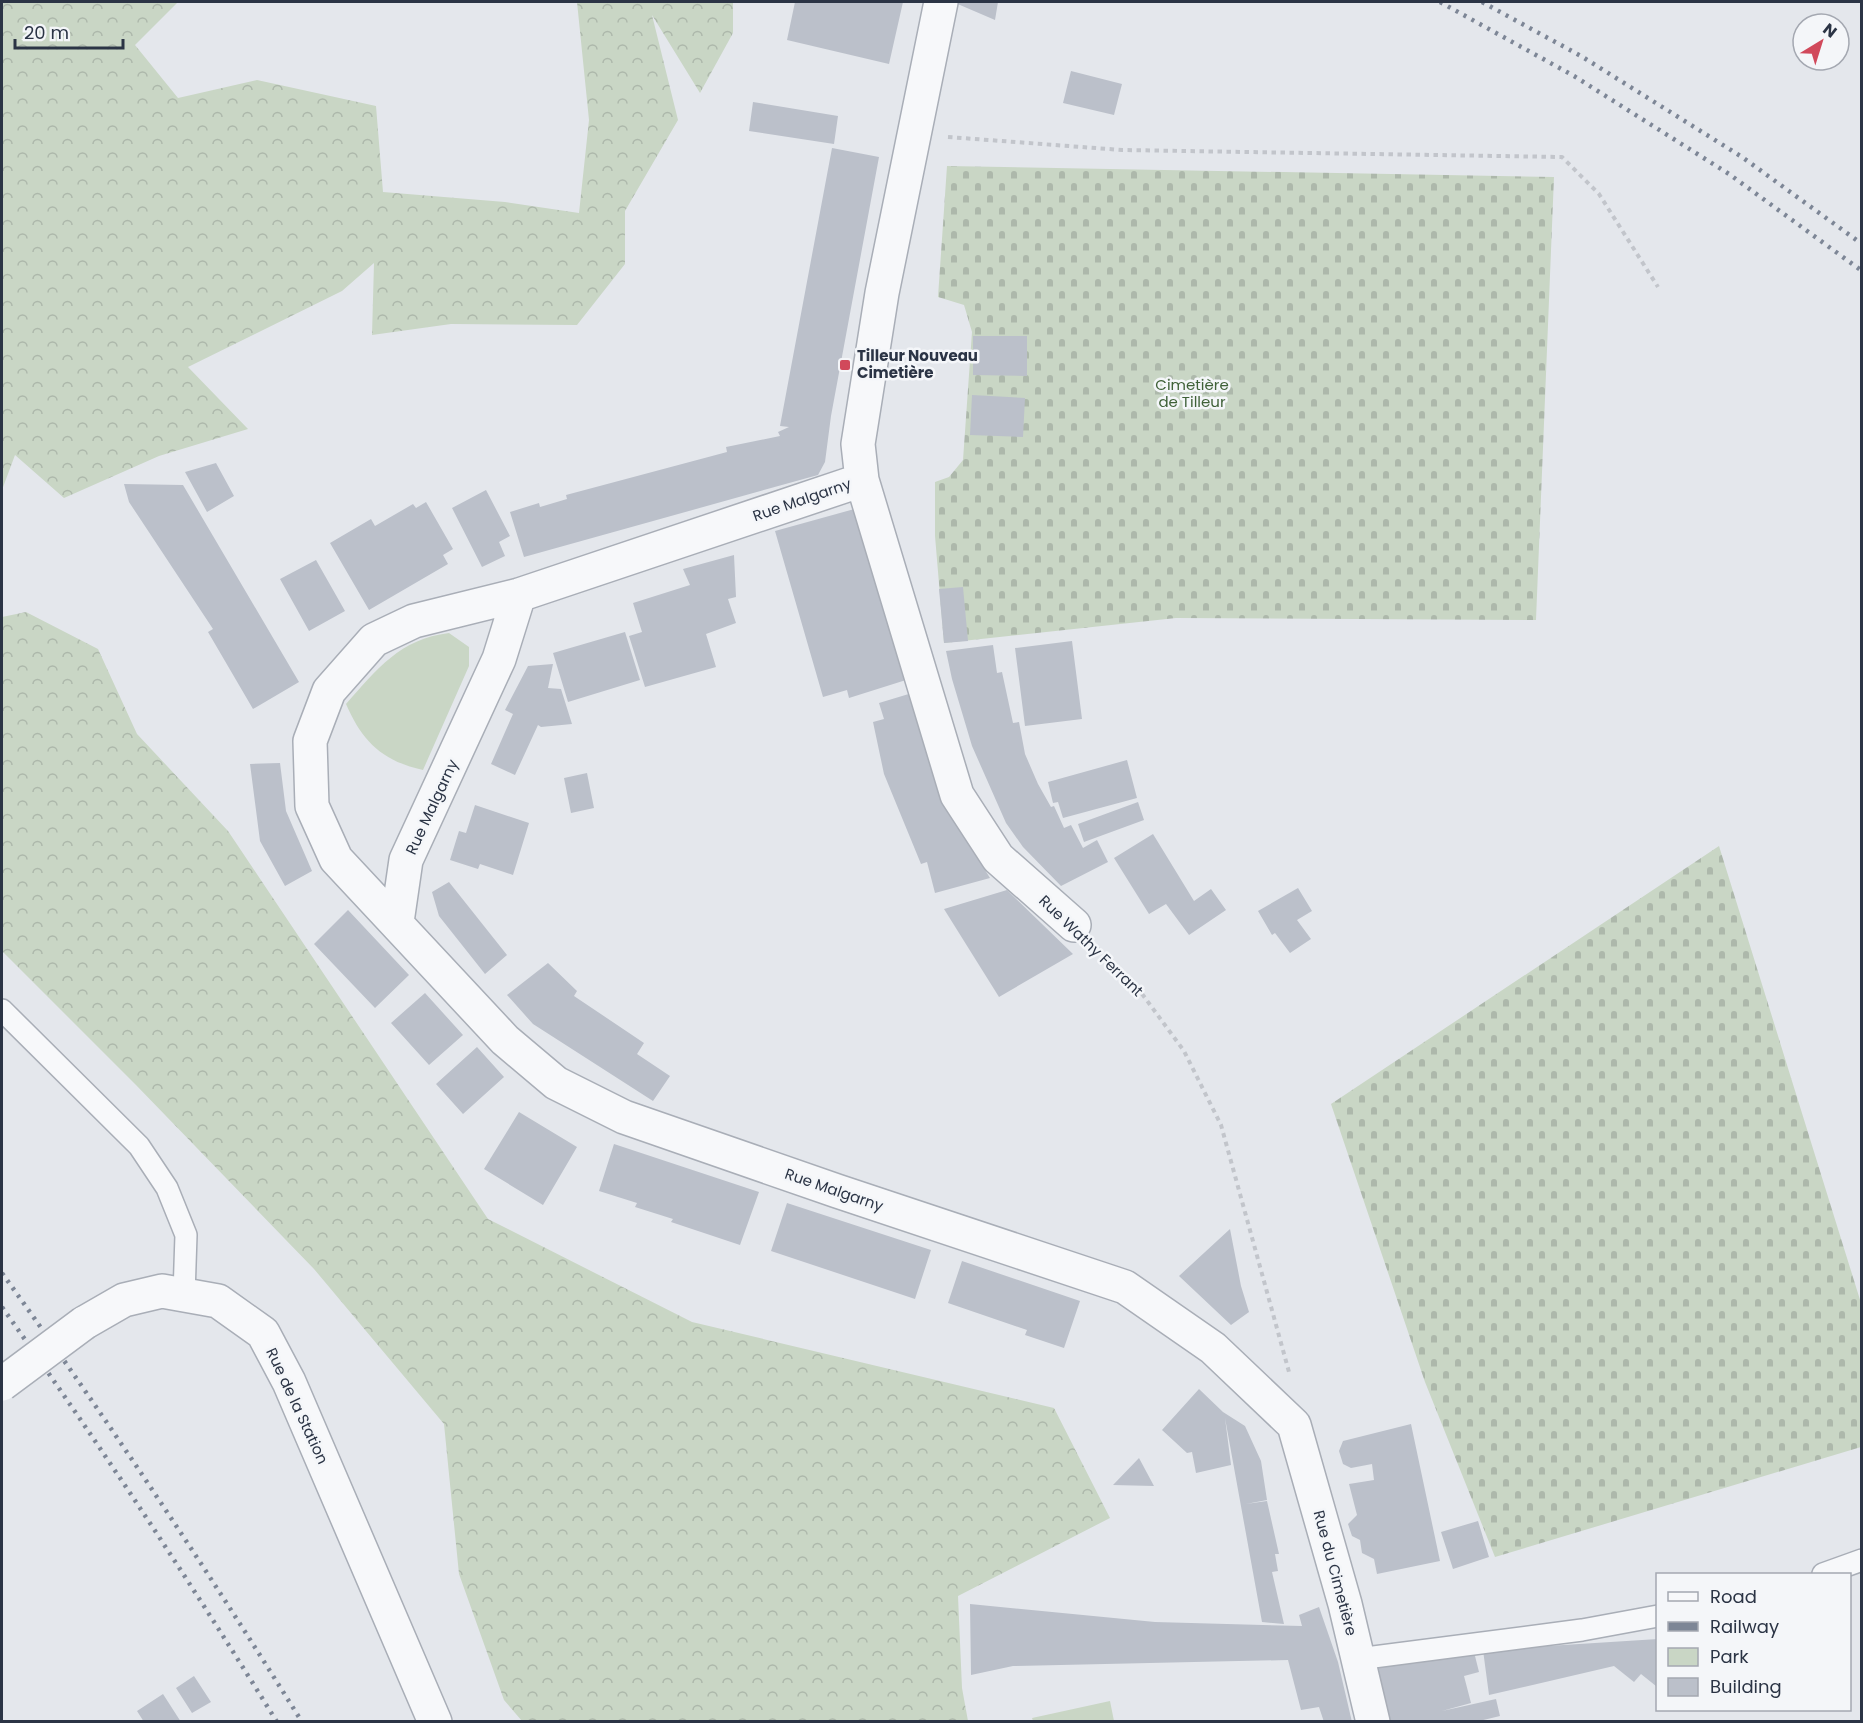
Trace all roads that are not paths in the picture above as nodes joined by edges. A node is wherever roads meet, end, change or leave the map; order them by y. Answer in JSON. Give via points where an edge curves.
{"nodes":[{"id":1,"x":941,"y":2,"type":"edge"},
{"id":2,"x":862,"y":480,"type":"junction"},
{"id":3,"x":519,"y":595,"type":"junction"},
{"id":4,"x":397,"y":922,"type":"junction"},
{"id":5,"x":1074,"y":926,"type":"road end"},
{"id":6,"x":2,"y":1010,"type":"edge"},
{"id":7,"x":184,"y":1295,"type":"junction"},
{"id":8,"x":2,"y":1384,"type":"edge"},
{"id":9,"x":1294,"y":1425,"type":"joint"},
{"id":10,"x":1862,"y":1560,"type":"edge"},
{"id":11,"x":1828,"y":1573,"type":"edge"},
{"id":12,"x":1656,"y":1616,"type":"edge"},
{"id":13,"x":1358,"y":1659,"type":"junction"},
{"id":14,"x":435,"y":1722,"type":"edge"},
{"id":15,"x":1373,"y":1722,"type":"edge"}],
"edges":[{"from":1,"to":2,"type":"street","name":"Rue Malgarny","via":[[882,293],[858,444]]},
{"from":2,"to":3,"type":"street","name":"Rue Malgarny"},
{"from":2,"to":5,"type":"street","name":"Rue Wathy Ferrant","via":[[957,795],[998,858]]},
{"from":3,"to":4,"type":"street","name":"Rue Malgarny","via":[[499,659],[406,860]]},
{"from":3,"to":4,"type":"street","name":"Rue Malgarny","via":[[414,621],[374,640],[329,691],[310,741],[312,806],[336,859]]},
{"from":4,"to":9,"type":"street","name":"Rue Malgarny","via":[[505,1040],[556,1083],[624,1117],[1125,1287],[1213,1348]]},
{"from":6,"to":7,"type":"lane","via":[[139,1146],[167,1188],[186,1235]]},
{"from":7,"to":8,"type":"street","name":"Rue de la Station","bridge":true,"via":[[162,1291],[124,1300],[84,1323]]},
{"from":7,"to":14,"type":"street","name":"Rue de la Station","via":[[218,1301],[263,1333],[289,1383]]},
{"from":9,"to":13,"type":"street","name":"Rue du Cimetière"},
{"from":10,"to":11,"type":"lane"},
{"from":12,"to":13,"type":"lane","via":[[1582,1630]]},
{"from":13,"to":15,"type":"street","name":"Rue du Cimetière"}]}
